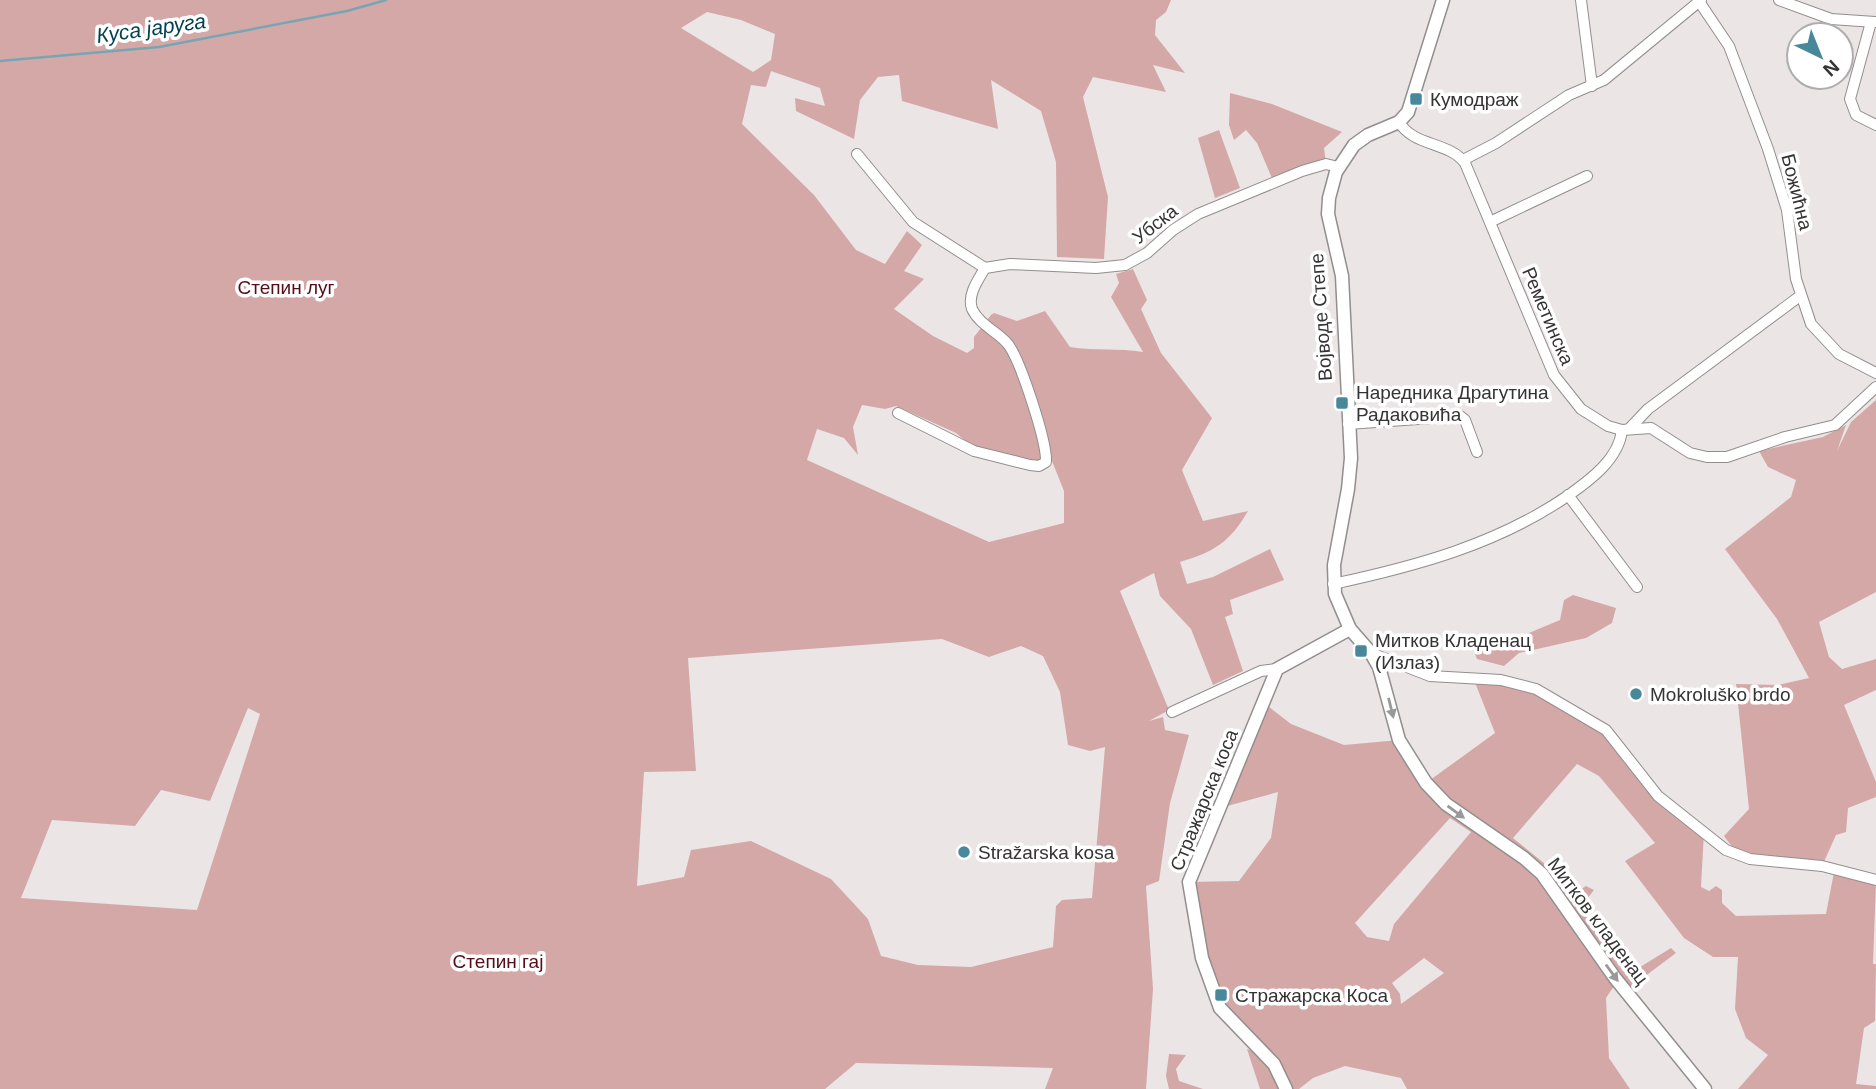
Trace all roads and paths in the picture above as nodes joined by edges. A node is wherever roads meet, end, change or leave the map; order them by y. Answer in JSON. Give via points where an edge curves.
{"nodes":[{"id":1,"x":1443,"y":0,"type":"edge"},
{"id":2,"x":1581,"y":0,"type":"edge"},
{"id":3,"x":1699,"y":0,"type":"edge"},
{"id":4,"x":1779,"y":0,"type":"edge"},
{"id":5,"x":1874,"y":22,"type":"edge"},
{"id":6,"x":1592,"y":86,"type":"junction"},
{"id":7,"x":1399,"y":122,"type":"junction"},
{"id":8,"x":1876,"y":125,"type":"edge"},
{"id":9,"x":857,"y":154,"type":"dead end"},
{"id":10,"x":1463,"y":160,"type":"junction"},
{"id":11,"x":1338,"y":167,"type":"junction"},
{"id":12,"x":1587,"y":176,"type":"dead end"},
{"id":13,"x":1492,"y":221,"type":"junction"},
{"id":14,"x":985,"y":268,"type":"junction"},
{"id":15,"x":1800,"y":296,"type":"junction"},
{"id":16,"x":1876,"y":373,"type":"edge"},
{"id":17,"x":1876,"y":387,"type":"edge"},
{"id":18,"x":898,"y":412,"type":"dead end"},
{"id":19,"x":1348,"y":424,"type":"junction"},
{"id":20,"x":1626,"y":430,"type":"junction"},
{"id":21,"x":1477,"y":452,"type":"dead end"},
{"id":22,"x":1568,"y":495,"type":"junction"},
{"id":23,"x":1333,"y":584,"type":"junction"},
{"id":24,"x":1637,"y":587,"type":"dead end"},
{"id":25,"x":1350,"y":629,"type":"junction"},
{"id":26,"x":1369,"y":651,"type":"junction"},
{"id":27,"x":1277,"y":669,"type":"junction"},
{"id":28,"x":1172,"y":712,"type":"dead end"},
{"id":29,"x":1876,"y":880,"type":"edge"},
{"id":30,"x":1286,"y":1089,"type":"edge"},
{"id":31,"x":1706,"y":1089,"type":"edge"}],
"edges":[{"from":1,"to":7,"type":"street","via":[[1413,99]]},
{"from":2,"to":6,"type":"street"},
{"from":3,"to":6,"type":"street"},
{"from":3,"to":15,"type":"street","name":"Божићна","via":[[1729,46],[1776,173],[1787,210]]},
{"from":4,"to":5,"type":"street","via":[[1831,19]]},
{"from":5,"to":8,"type":"street","via":[[1850,99],[1856,115]]},
{"from":6,"to":10,"type":"street","via":[[1562,99],[1496,144]]},
{"from":7,"to":10,"type":"street","via":[[1410,135]]},
{"from":7,"to":11,"type":"street","name":"Војводе Степе","via":[[1361,139]]},
{"from":9,"to":14,"type":"street","via":[[913,222]]},
{"from":10,"to":13,"type":"street","name":"Реметинска"},
{"from":11,"to":14,"type":"street","name":"Убска","via":[[1326,164],[1302,171],[1198,214],[1125,265]]},
{"from":11,"to":19,"type":"street","name":"Војводе Степе","via":[[1328,214],[1342,276]]},
{"from":12,"to":13,"type":"street"},
{"from":13,"to":20,"type":"street","name":"Реметинска","via":[[1561,387],[1587,413],[1608,426]]},
{"from":14,"to":18,"type":"street","via":[[973,290],[972,307],[1013,351],[1042,434],[1046,462],[1030,465],[974,451]]},
{"from":15,"to":16,"type":"street","name":"Божићна","via":[[1811,324],[1830,345]]},
{"from":15,"to":20,"type":"street"},
{"from":17,"to":20,"type":"street","name":"Реметинска","via":[[1835,425],[1727,457],[1690,453],[1651,428]]},
{"from":19,"to":21,"type":"street","via":[[1460,416]]},
{"from":19,"to":23,"type":"street","name":"Војводе Степе","via":[[1350,475]]},
{"from":20,"to":22,"type":"street","via":[[1601,469]]},
{"from":22,"to":23,"type":"street","via":[[1517,527],[1482,542]]},
{"from":22,"to":24,"type":"street"},
{"from":23,"to":25,"type":"street","name":"Војводе Степе"},
{"from":25,"to":26,"type":"street","name":"Митков кладенац"},
{"from":25,"to":27,"type":"street"},
{"from":26,"to":29,"type":"street","via":[[1430,676],[1501,680],[1536,689],[1606,730],[1658,796],[1726,850],[1751,859],[1822,866]]},
{"from":26,"to":31,"type":"street","name":"Митков кладенац","one_way":true,"via":[[1399,740],[1426,783],[1446,804],[1542,874],[1615,978]]},
{"from":27,"to":28,"type":"street","via":[[1261,671]]},
{"from":27,"to":30,"type":"street","name":"Стражарска коса","via":[[1189,882],[1202,958],[1220,1008],[1273,1064]]}]}
